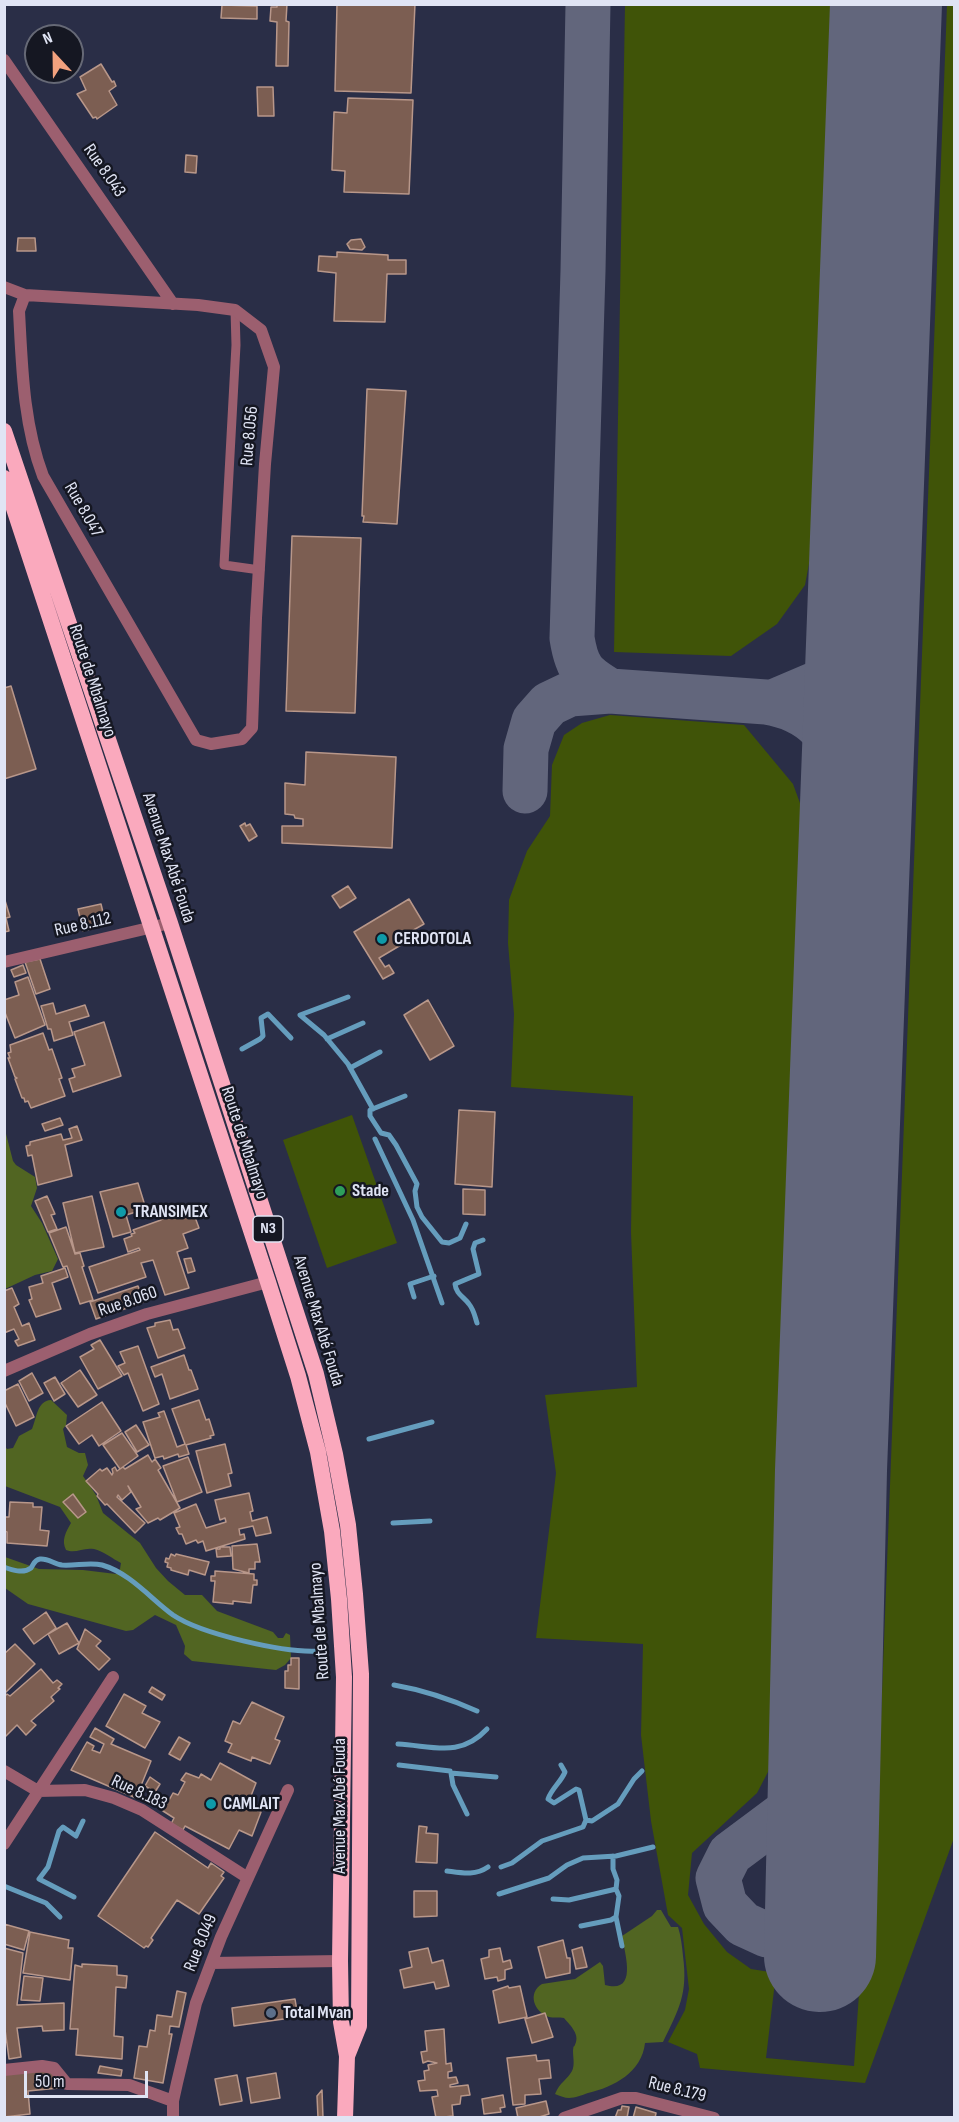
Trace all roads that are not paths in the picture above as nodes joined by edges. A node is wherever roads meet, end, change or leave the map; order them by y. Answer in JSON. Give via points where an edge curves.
{"nodes":[{"id":1,"x":4,"y":60,"type":"edge"},
{"id":2,"x":4,"y":287,"type":"edge"},
{"id":3,"x":25,"y":295,"type":"junction"},
{"id":4,"x":173,"y":304,"type":"junction"},
{"id":5,"x":235,"y":310,"type":"junction"},
{"id":6,"x":4,"y":431,"type":"edge"},
{"id":7,"x":4,"y":477,"type":"edge"},
{"id":8,"x":260,"y":570,"type":"junction"},
{"id":9,"x":196,"y":740,"type":"joint"},
{"id":10,"x":161,"y":925,"type":"junction"},
{"id":11,"x":4,"y":962,"type":"edge"},
{"id":12,"x":268,"y":1282,"type":"junction"},
{"id":13,"x":4,"y":1371,"type":"edge"},
{"id":14,"x":113,"y":1677,"type":"dead end"},
{"id":15,"x":4,"y":1771,"type":"edge"},
{"id":16,"x":288,"y":1790,"type":"dead end"},
{"id":17,"x":38,"y":1791,"type":"junction"},
{"id":18,"x":4,"y":1844,"type":"edge"},
{"id":19,"x":248,"y":1878,"type":"junction"},
{"id":20,"x":340,"y":1961,"type":"junction"},
{"id":21,"x":211,"y":1963,"type":"junction"},
{"id":22,"x":347,"y":2056,"type":"junction"},
{"id":23,"x":4,"y":2070,"type":"edge"},
{"id":24,"x":173,"y":2101,"type":"junction"},
{"id":25,"x":173,"y":2118,"type":"edge"},
{"id":26,"x":345,"y":2118,"type":"edge"},
{"id":27,"x":564,"y":2118,"type":"edge"},
{"id":28,"x":714,"y":2118,"type":"edge"}],
"edges":[{"from":1,"to":4,"type":"street","name":"Rue 8.043"},
{"from":2,"to":3,"type":"street"},
{"from":3,"to":4,"type":"street","name":"Rue 8.056"},
{"from":3,"to":9,"type":"street","name":"Rue 8.047","via":[[19,311],[26,413],[42,476]]},
{"from":4,"to":5,"type":"street","name":"Rue 8.056"},
{"from":5,"to":8,"type":"street","name":"Rue 8.056","via":[[261,330],[274,367]]},
{"from":5,"to":8,"type":"lane","via":[[224,565]]},
{"from":6,"to":10,"type":"highway","name":"Avenue Max Abé Fouda","number":"N3"},
{"from":7,"to":10,"type":"highway","name":"Route de Mbalmayo","number":"N3"},
{"from":8,"to":9,"type":"street","name":"Rue 8.056","via":[[252,728],[242,739],[211,744]]},
{"from":10,"to":11,"type":"street","name":"Rue 8.112"},
{"from":10,"to":12,"type":"highway","name":"Route de Mbalmayo","number":"N3"},
{"from":10,"to":22,"type":"highway","name":"Avenue Max Abé Fouda","number":"N3","via":[[316,1374],[348,1525],[361,1674],[359,2025]]},
{"from":12,"to":13,"type":"street","name":"Rue 8.060","via":[[147,1314]]},
{"from":12,"to":20,"type":"highway","name":"Route de Mbalmayo","number":"N3","via":[[318,1452],[337,1576],[344,1677]]},
{"from":14,"to":17,"type":"street"},
{"from":15,"to":17,"type":"street"},
{"from":16,"to":19,"type":"street","name":"Rue 8.049"},
{"from":17,"to":18,"type":"street"},
{"from":17,"to":19,"type":"street","name":"Rue 8.183","via":[[85,1790],[114,1798],[142,1810]]},
{"from":19,"to":21,"type":"street","name":"Rue 8.049"},
{"from":20,"to":21,"type":"street"},
{"from":20,"to":22,"type":"highway","name":"Route de Mbalmayo","number":"N3","via":[[341,2022]]},
{"from":21,"to":24,"type":"street","name":"Rue 8.049","via":[[196,2003]]},
{"from":22,"to":26,"type":"highway","name":"Avenue Max Abé Fouda","number":"N3"},
{"from":23,"to":24,"type":"street","via":[[54,2068],[66,2084],[129,2085]]},
{"from":24,"to":25,"type":"street","name":"Rue 8.049"},
{"from":27,"to":28,"type":"street","name":"Rue 8.179","via":[[622,2098]]}]}
